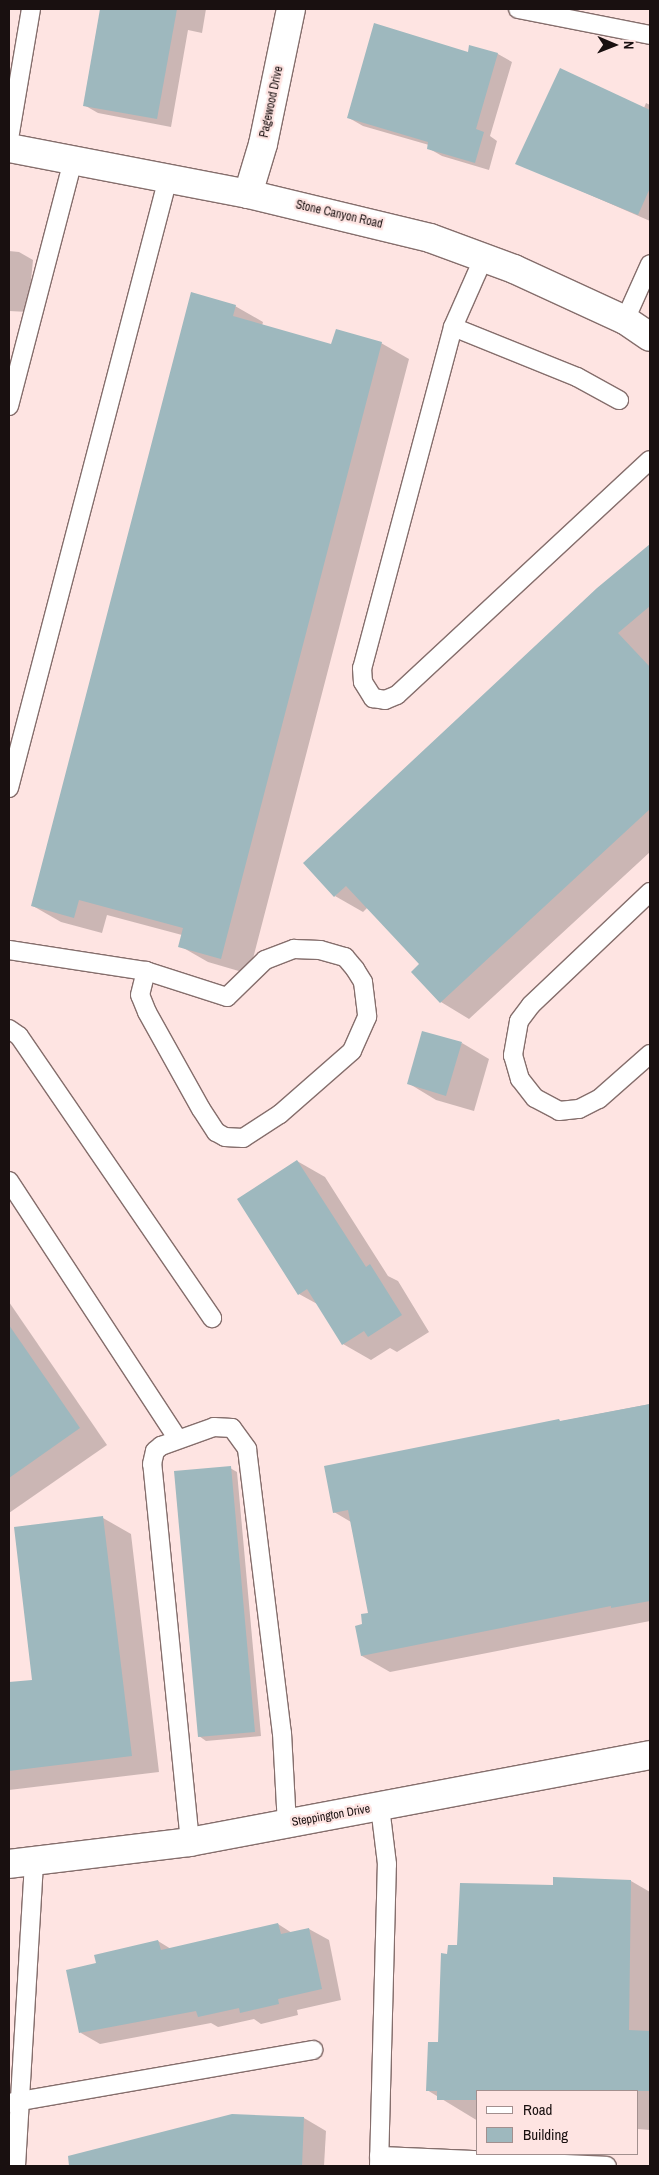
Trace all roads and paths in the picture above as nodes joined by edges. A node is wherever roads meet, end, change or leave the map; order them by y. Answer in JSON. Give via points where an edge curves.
{"nodes":[{"id":1,"x":31,"y":9,"type":"edge"},
{"id":2,"x":291,"y":9,"type":"edge"},
{"id":3,"x":518,"y":9,"type":"edge"},
{"id":4,"x":650,"y":35,"type":"edge"},
{"id":5,"x":9,"y":139,"type":"edge"},
{"id":6,"x":9,"y":148,"type":"edge"},
{"id":7,"x":74,"y":160,"type":"junction"},
{"id":8,"x":168,"y":178,"type":"junction"},
{"id":9,"x":248,"y":194,"type":"junction"},
{"id":10,"x":483,"y":259,"type":"junction"},
{"id":11,"x":650,"y":264,"type":"edge"},
{"id":12,"x":625,"y":320,"type":"junction"},
{"id":13,"x":453,"y":327,"type":"junction"},
{"id":14,"x":650,"y":337,"type":"edge"},
{"id":15,"x":619,"y":400,"type":"dead end"},
{"id":16,"x":9,"y":406,"type":"edge"},
{"id":17,"x":650,"y":460,"type":"edge"},
{"id":18,"x":9,"y":788,"type":"edge"},
{"id":19,"x":650,"y":892,"type":"edge"},
{"id":20,"x":9,"y":950,"type":"edge"},
{"id":21,"x":146,"y":971,"type":"junction"},
{"id":22,"x":9,"y":1029,"type":"edge"},
{"id":23,"x":650,"y":1054,"type":"edge"},
{"id":24,"x":9,"y":1181,"type":"edge"},
{"id":25,"x":212,"y":1318,"type":"dead end"},
{"id":26,"x":178,"y":1439,"type":"junction"},
{"id":27,"x":650,"y":1754,"type":"edge"},
{"id":28,"x":380,"y":1807,"type":"junction"},
{"id":29,"x":286,"y":1824,"type":"junction"},
{"id":30,"x":190,"y":1842,"type":"junction"},
{"id":31,"x":21,"y":1863,"type":"edge"},
{"id":32,"x":312,"y":2050,"type":"dead end"},
{"id":33,"x":14,"y":2103,"type":"edge"},
{"id":34,"x":379,"y":2161,"type":"edge"},
{"id":35,"x":16,"y":2166,"type":"edge"},
{"id":36,"x":607,"y":2166,"type":"edge"}],
"edges":[{"from":1,"to":5,"type":"lane"},
{"from":2,"to":9,"type":"street","name":"Pagewood Drive","via":[[263,144]]},
{"from":3,"to":4,"type":"lane"},
{"from":6,"to":7,"type":"street","name":"Stone Canyon Road"},
{"from":7,"to":8,"type":"street","name":"Stone Canyon Road"},
{"from":7,"to":16,"type":"lane"},
{"from":8,"to":9,"type":"street","name":"Stone Canyon Road"},
{"from":8,"to":18,"type":"lane"},
{"from":9,"to":10,"type":"street","name":"Stone Canyon Road","via":[[376,223]]},
{"from":10,"to":12,"type":"street","name":"Stone Canyon Road","via":[[514,269]]},
{"from":10,"to":13,"type":"lane"},
{"from":11,"to":12,"type":"lane"},
{"from":12,"to":14,"type":"street","name":"Stone Canyon Road"},
{"from":13,"to":15,"type":"lane","via":[[577,377]]},
{"from":13,"to":17,"type":"lane","via":[[362,668],[363,682],[373,698],[385,700],[397,695]]},
{"from":19,"to":23,"type":"lane","via":[[531,1004],[519,1021],[513,1055],[520,1079],[535,1098],[559,1111],[579,1109],[599,1099]]},
{"from":20,"to":21,"type":"lane"},
{"from":21,"to":21,"type":"lane","via":[[227,997],[265,960],[294,949],[320,950],[345,957],[355,969],[363,982],[367,1017],[352,1051],[280,1114],[243,1138],[225,1137],[216,1132],[201,1109],[146,1012],[140,995]]},
{"from":22,"to":25,"type":"lane","via":[[20,1036]]},
{"from":24,"to":26,"type":"lane"},
{"from":26,"to":29,"type":"lane","via":[[214,1427],[232,1428],[247,1449],[282,1733]]},
{"from":26,"to":30,"type":"lane","via":[[155,1451],[152,1464]]},
{"from":27,"to":28,"type":"street","name":"Steppington Drive"},
{"from":28,"to":29,"type":"street","name":"Steppington Drive"},
{"from":28,"to":34,"type":"lane","via":[[387,1864]]},
{"from":29,"to":30,"type":"street","name":"Steppington Drive"},
{"from":30,"to":31,"type":"street","name":"Steppington Drive"},
{"from":31,"to":33,"type":"lane"},
{"from":32,"to":33,"type":"lane"},
{"from":33,"to":35,"type":"lane"},
{"from":34,"to":36,"type":"lane"}]}
